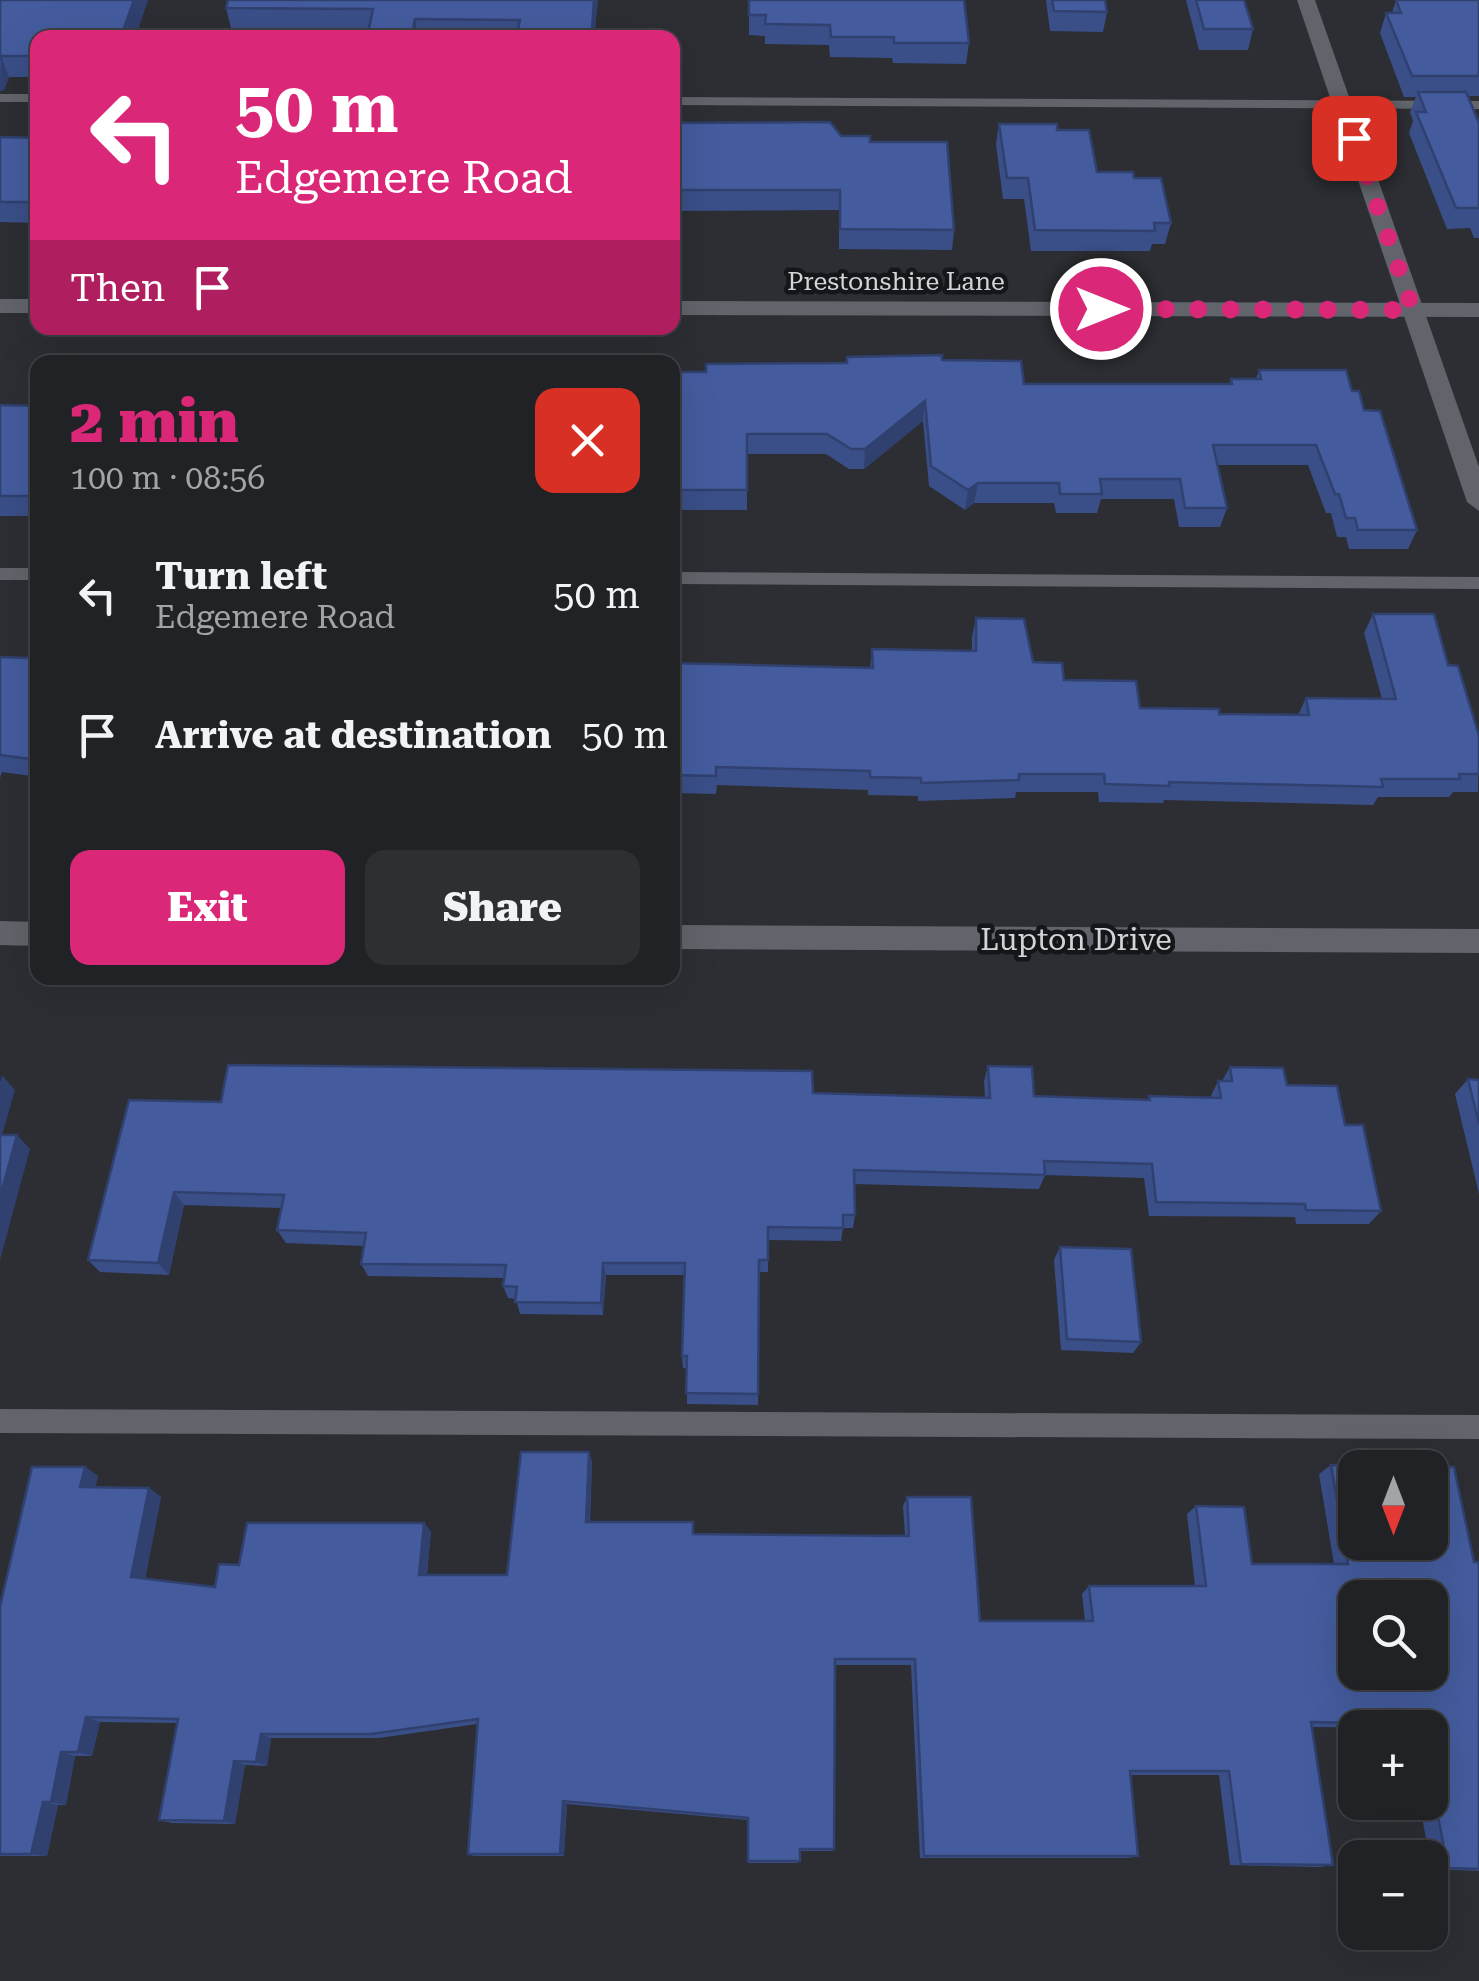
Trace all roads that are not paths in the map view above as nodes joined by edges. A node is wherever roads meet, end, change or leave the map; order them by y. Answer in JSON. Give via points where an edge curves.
{"nodes":[{"id":1,"x":1306,"y":0,"type":"edge"},
{"id":2,"x":0,"y":98,"type":"edge"},
{"id":3,"x":30,"y":98,"type":"edge"},
{"id":4,"x":680,"y":101,"type":"edge"},
{"id":5,"x":1342,"y":104,"type":"junction"},
{"id":6,"x":1479,"y":105,"type":"edge"},
{"id":7,"x":0,"y":306,"type":"edge"},
{"id":8,"x":30,"y":306,"type":"edge"},
{"id":9,"x":680,"y":308,"type":"edge"},
{"id":10,"x":1413,"y":310,"type":"junction"},
{"id":11,"x":1479,"y":310,"type":"edge"},
{"id":12,"x":1479,"y":502,"type":"edge"},
{"id":13,"x":0,"y":574,"type":"edge"},
{"id":14,"x":30,"y":574,"type":"edge"},
{"id":15,"x":680,"y":578,"type":"edge"},
{"id":16,"x":1479,"y":584,"type":"edge"},
{"id":17,"x":0,"y":934,"type":"edge"},
{"id":18,"x":30,"y":934,"type":"edge"},
{"id":19,"x":680,"y":937,"type":"edge"},
{"id":20,"x":1479,"y":941,"type":"edge"},
{"id":21,"x":0,"y":1421,"type":"edge"},
{"id":22,"x":1479,"y":1427,"type":"edge"}],
"edges":[{"from":1,"to":5,"type":"street"},
{"from":2,"to":3,"type":"lane"},
{"from":4,"to":5,"type":"lane"},
{"from":5,"to":6,"type":"lane"},
{"from":5,"to":10,"type":"street"},
{"from":7,"to":8,"type":"street"},
{"from":9,"to":10,"type":"street","name":"Prestonshire Lane"},
{"from":10,"to":11,"type":"street","name":"Prestonshire Lane"},
{"from":10,"to":12,"type":"street"},
{"from":13,"to":14,"type":"lane"},
{"from":15,"to":16,"type":"lane"},
{"from":17,"to":18,"type":"street"},
{"from":19,"to":20,"type":"street","name":"Lupton Drive"},
{"from":21,"to":22,"type":"lane"}]}
